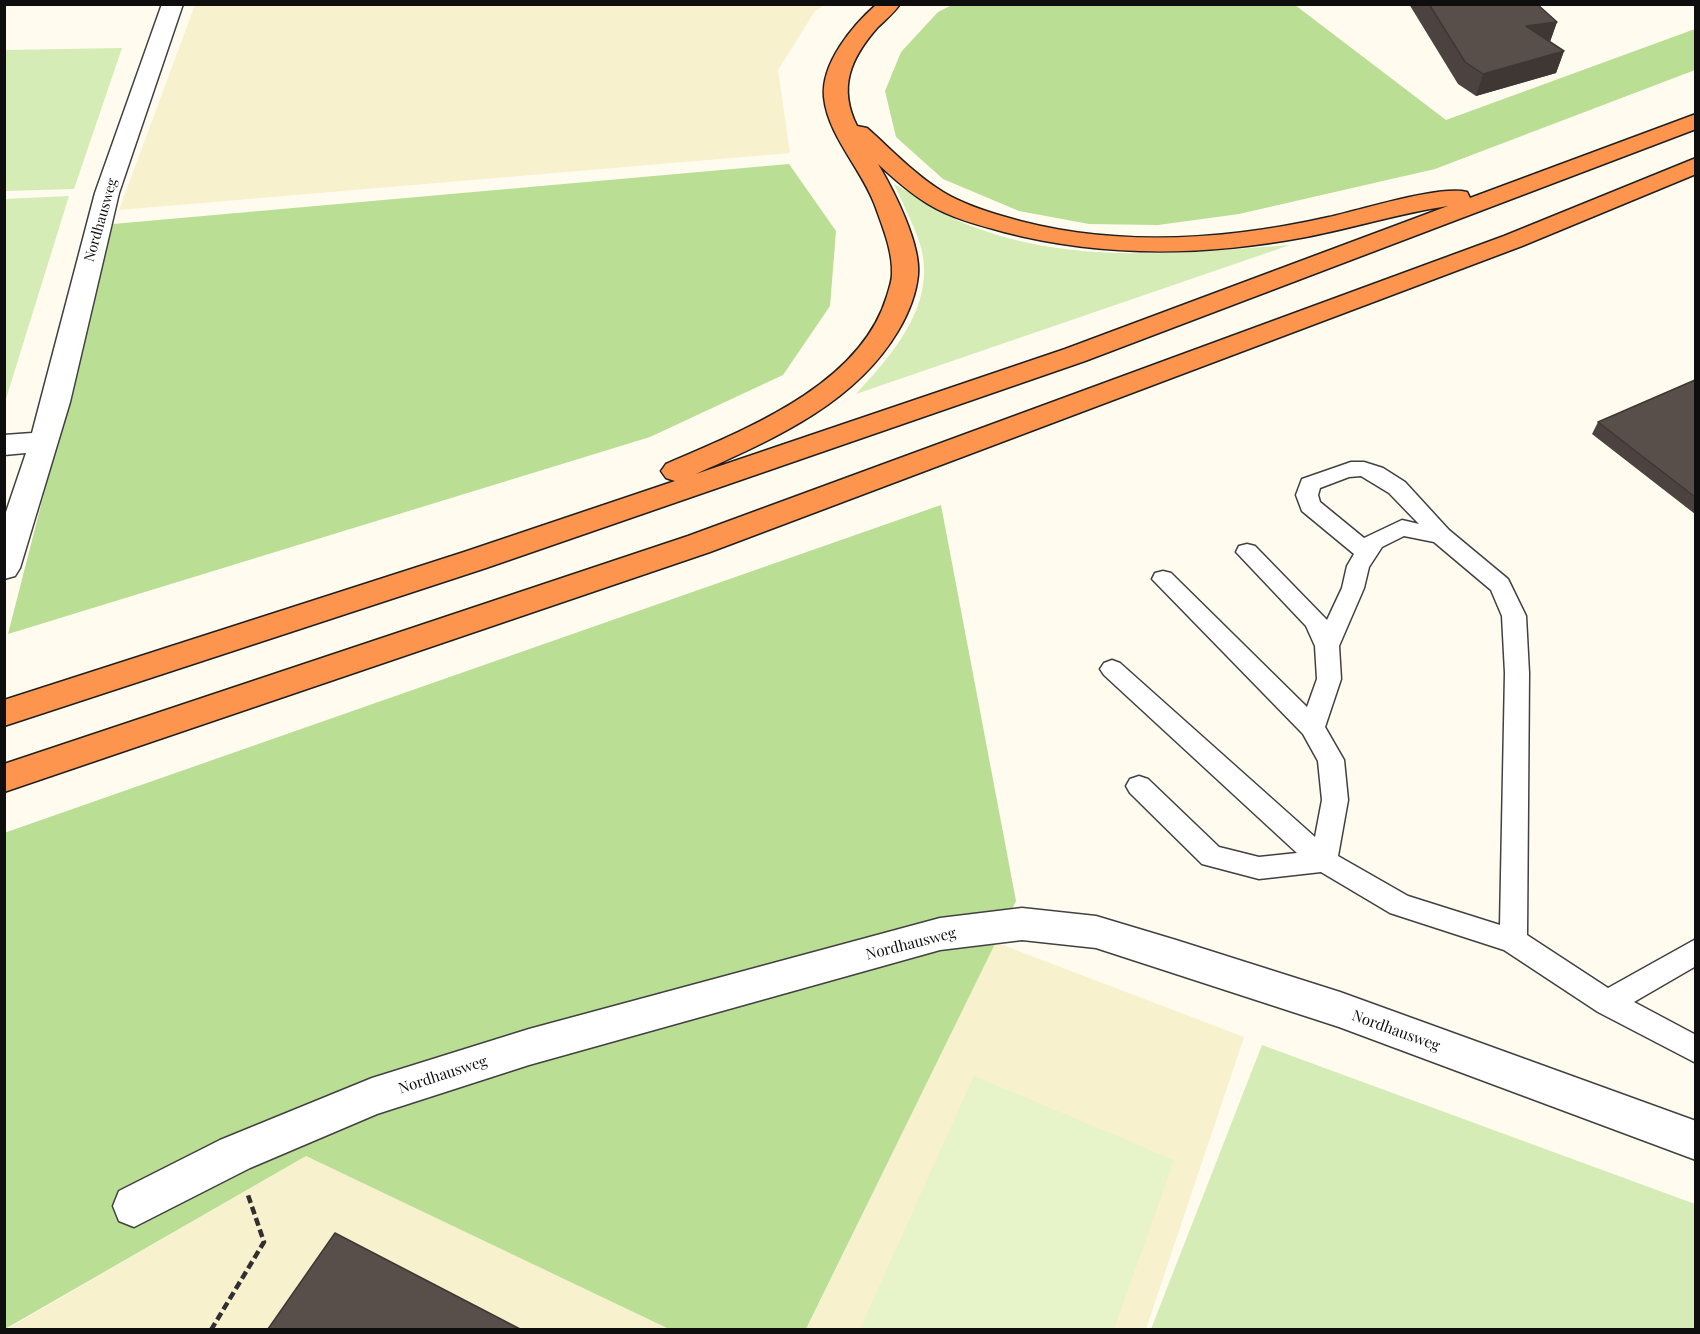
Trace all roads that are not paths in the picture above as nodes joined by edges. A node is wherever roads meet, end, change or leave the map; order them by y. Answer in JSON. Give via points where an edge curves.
{"nodes":[{"id":1,"x":173,"y":4,"type":"edge"},
{"id":2,"x":890,"y":4,"type":"edge"},
{"id":3,"x":842,"y":118,"type":"junction"},
{"id":4,"x":1695,"y":120,"type":"edge"},
{"id":5,"x":1695,"y":165,"type":"edge"},
{"id":6,"x":1512,"y":191,"type":"junction"},
{"id":7,"x":45,"y":441,"type":"junction"},
{"id":8,"x":4,"y":445,"type":"edge"},
{"id":9,"x":1441,"y":536,"type":"junction"},
{"id":10,"x":1247,"y":552,"type":"dead end"},
{"id":11,"x":1367,"y":552,"type":"junction"},
{"id":12,"x":475,"y":560,"type":"junction"},
{"id":13,"x":4,"y":568,"type":"edge"},
{"id":14,"x":1163,"y":579,"type":"dead end"},
{"id":15,"x":1327,"y":646,"type":"junction"},
{"id":16,"x":1112,"y":669,"type":"dead end"},
{"id":17,"x":4,"y":713,"type":"edge"},
{"id":18,"x":1312,"y":727,"type":"junction"},
{"id":19,"x":4,"y":777,"type":"edge"},
{"id":20,"x":1139,"y":786,"type":"dead end"},
{"id":21,"x":1324,"y":861,"type":"junction"},
{"id":22,"x":1513,"y":941,"type":"junction"},
{"id":23,"x":1695,"y":951,"type":"edge"},
{"id":24,"x":1608,"y":1003,"type":"junction"},
{"id":25,"x":1695,"y":1050,"type":"edge"},
{"id":26,"x":1695,"y":1141,"type":"edge"},
{"id":27,"x":134,"y":1206,"type":"dead end"}],
"edges":[{"from":1,"to":7,"type":"street","name":"Nordhausweg","via":[[106,193]]},
{"from":2,"to":3,"type":"highway","via":[[848,53],[839,74],[835,96]]},
{"from":3,"to":6,"type":"highway","via":[[934,197],[992,221],[1064,239],[1142,247],[1194,245],[1286,233],[1420,201]]},
{"from":3,"to":12,"type":"highway","via":[[885,200],[905,275],[893,318],[865,359],[822,397],[757,435]]},
{"from":4,"to":6,"type":"highway"},
{"from":5,"to":19,"type":"highway","via":[[1513,241],[699,544]]},
{"from":6,"to":12,"type":"highway","via":[[1075,355]]},
{"from":7,"to":8,"type":"street"},
{"from":7,"to":13,"type":"street","name":"Nordhausweg"},
{"from":9,"to":11,"type":"lane","via":[[1402,528],[1374,541]]},
{"from":9,"to":11,"type":"lane","via":[[1407,495],[1363,469],[1347,470],[1310,484],[1310,506]]},
{"from":9,"to":22,"type":"lane","via":[[1500,585],[1514,616],[1517,673]]},
{"from":10,"to":15,"type":"lane","via":[[1316,621]]},
{"from":11,"to":15,"type":"lane"},
{"from":12,"to":17,"type":"highway"},
{"from":14,"to":18,"type":"lane"},
{"from":15,"to":18,"type":"lane","via":[[1329,679]]},
{"from":16,"to":21,"type":"lane"},
{"from":18,"to":21,"type":"lane","via":[[1332,760],[1335,800]]},
{"from":20,"to":21,"type":"lane","via":[[1211,856],[1259,868]]},
{"from":21,"to":22,"type":"lane","via":[[1400,905]]},
{"from":22,"to":24,"type":"lane"},
{"from":23,"to":24,"type":"lane"},
{"from":24,"to":25,"type":"lane"},
{"from":26,"to":27,"type":"street","name":"Nordhausweg","via":[[1340,1010],[1176,957],[1096,932],[1022,924],[940,934],[529,1047],[372,1097],[235,1154]]}]}
